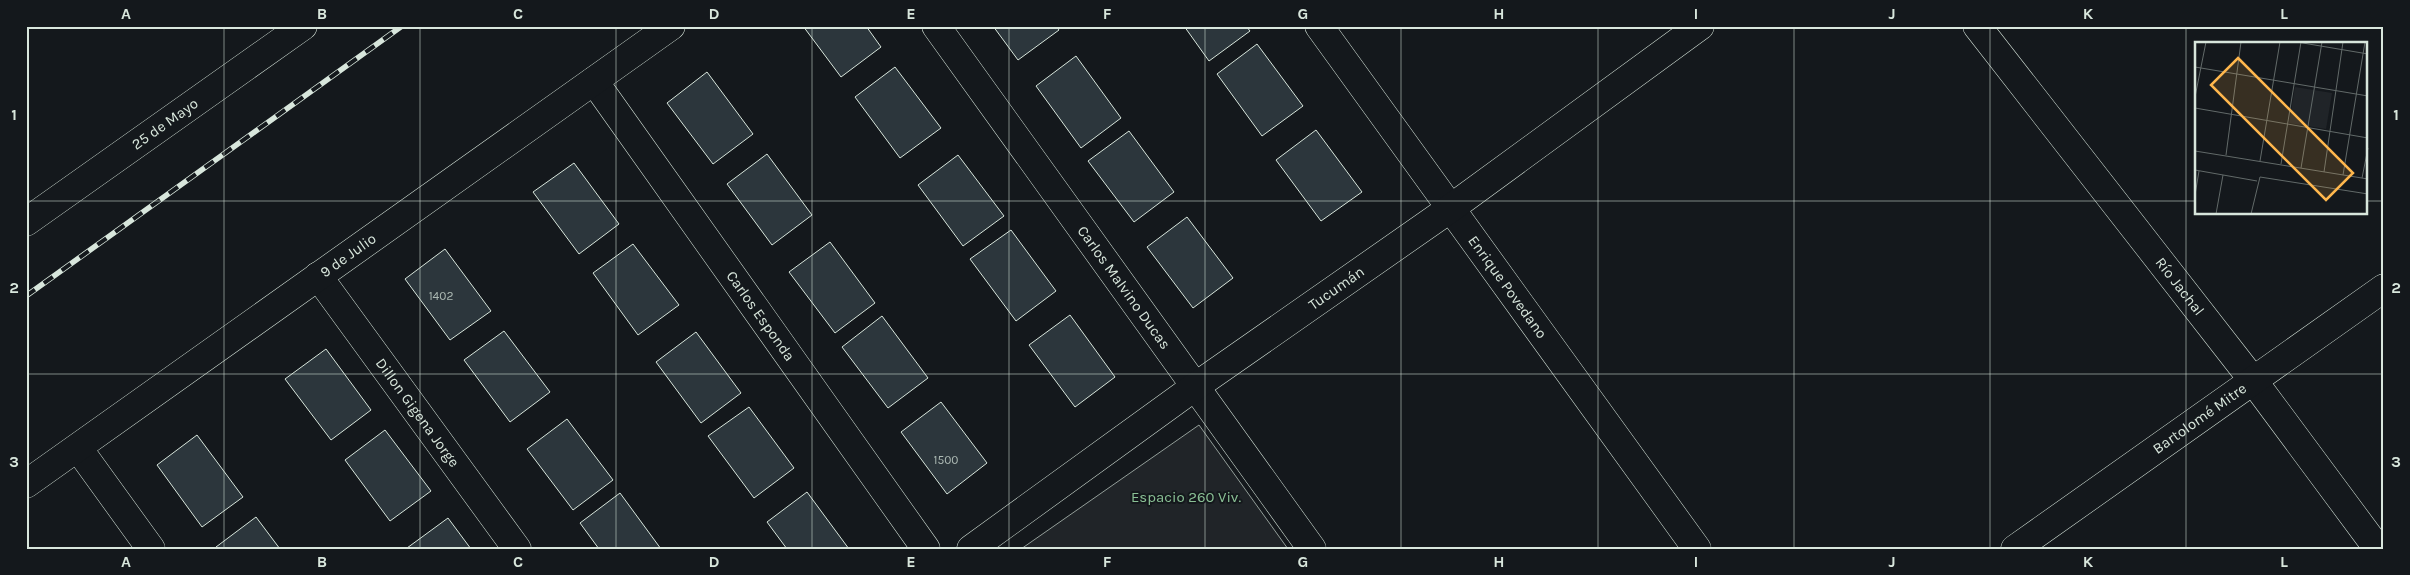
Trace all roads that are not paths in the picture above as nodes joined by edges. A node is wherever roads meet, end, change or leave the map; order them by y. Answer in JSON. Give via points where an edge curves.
{"nodes":[{"id":1,"x":303,"y":26,"type":"edge"},
{"id":2,"x":671,"y":26,"type":"edge"},
{"id":3,"x":936,"y":26,"type":"edge"},
{"id":4,"x":1319,"y":26,"type":"edge"},
{"id":5,"x":1700,"y":26,"type":"edge"},
{"id":6,"x":1977,"y":26,"type":"edge"},
{"id":7,"x":594,"y":81,"type":"junction"},
{"id":8,"x":1451,"y":208,"type":"junction"},
{"id":9,"x":26,"y":222,"type":"edge"},
{"id":10,"x":318,"y":276,"type":"junction"},
{"id":11,"x":2384,"y":288,"type":"edge"},
{"id":12,"x":2252,"y":380,"type":"junction"},
{"id":13,"x":1196,"y":386,"type":"junction"},
{"id":14,"x":78,"y":448,"type":"junction"},
{"id":15,"x":26,"y":484,"type":"edge"},
{"id":16,"x":151,"y":549,"type":"edge"},
{"id":17,"x":517,"y":549,"type":"edge"},
{"id":18,"x":926,"y":549,"type":"edge"},
{"id":19,"x":971,"y":549,"type":"edge"},
{"id":20,"x":1312,"y":549,"type":"edge"},
{"id":21,"x":1697,"y":549,"type":"edge"},
{"id":22,"x":2015,"y":549,"type":"edge"},
{"id":23,"x":2378,"y":549,"type":"edge"}],
"edges":[{"from":1,"to":9,"type":"street","name":"25 de Mayo"},
{"from":2,"to":7,"type":"street","name":"9 de Julio"},
{"from":3,"to":13,"type":"street","name":"Carlos Malvino Ducas"},
{"from":4,"to":8,"type":"street","name":"Enrique Povedano"},
{"from":5,"to":8,"type":"street","name":"Tucumán"},
{"from":6,"to":12,"type":"street","name":"Río Jachal"},
{"from":7,"to":10,"type":"street","name":"9 de Julio"},
{"from":7,"to":18,"type":"street","name":"Carlos Esponda"},
{"from":8,"to":13,"type":"street","name":"Tucumán"},
{"from":8,"to":21,"type":"street","name":"Enrique Povedano"},
{"from":10,"to":14,"type":"street","name":"9 de Julio"},
{"from":10,"to":17,"type":"street","name":"Dillon Gigena Jorge"},
{"from":11,"to":12,"type":"street","name":"Bartolomé Mitre"},
{"from":12,"to":22,"type":"street","name":"Bartolomé Mitre"},
{"from":12,"to":23,"type":"street","name":"Río Jachal"},
{"from":13,"to":19,"type":"street","name":"Tucumán"},
{"from":13,"to":20,"type":"street","name":"Carlos Malvino Ducas"},
{"from":14,"to":15,"type":"street","name":"9 de Julio"},
{"from":14,"to":16,"type":"street"}]}
